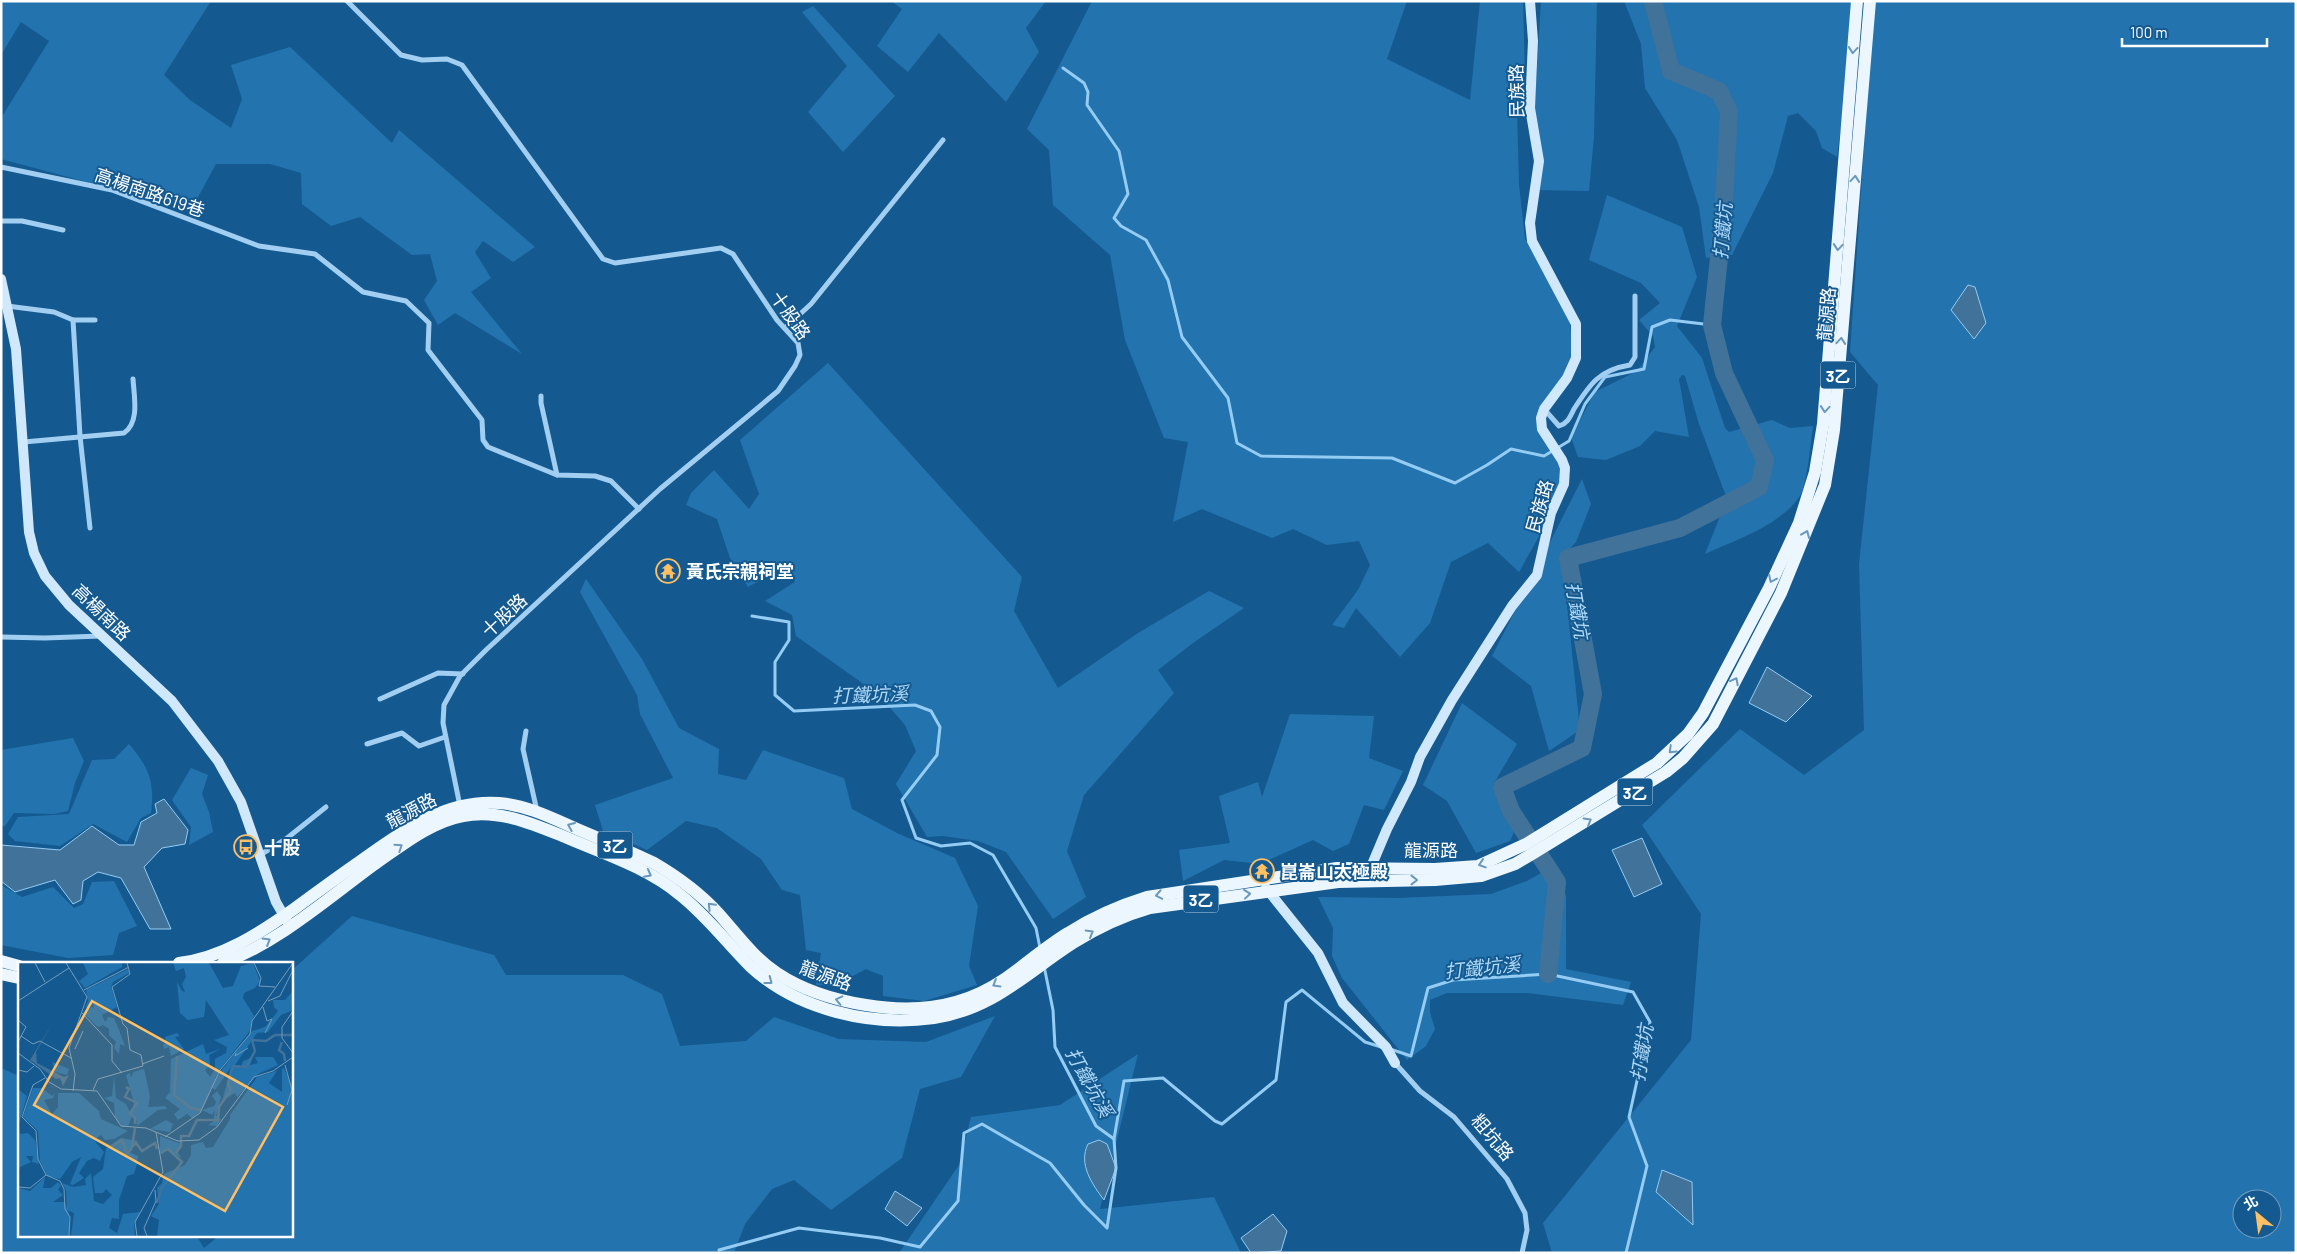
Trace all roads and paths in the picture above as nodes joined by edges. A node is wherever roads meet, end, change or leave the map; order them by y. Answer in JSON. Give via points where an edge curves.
{"nodes":[{"id":1,"x":347,"y":1,"type":"edge"},
{"id":2,"x":1530,"y":1,"type":"edge"},
{"id":3,"x":1857,"y":1,"type":"edge"},
{"id":4,"x":1870,"y":1,"type":"edge"},
{"id":5,"x":943,"y":140,"type":"dead end"},
{"id":6,"x":1,"y":167,"type":"edge"},
{"id":7,"x":1,"y":221,"type":"edge"},
{"id":8,"x":63,"y":230,"type":"dead end"},
{"id":9,"x":1,"y":279,"type":"edge"},
{"id":10,"x":1635,"y":296,"type":"dead end"},
{"id":11,"x":7,"y":306,"type":"junction"},
{"id":12,"x":73,"y":320,"type":"junction"},
{"id":13,"x":95,"y":320,"type":"dead end"},
{"id":14,"x":784,"y":328,"type":"junction"},
{"id":15,"x":134,"y":379,"type":"dead end"},
{"id":16,"x":541,"y":396,"type":"dead end"},
{"id":17,"x":1544,"y":409,"type":"junction"},
{"id":18,"x":80,"y":436,"type":"junction"},
{"id":19,"x":24,"y":442,"type":"junction"},
{"id":20,"x":556,"y":475,"type":"junction"},
{"id":21,"x":639,"y":509,"type":"junction"},
{"id":22,"x":90,"y":528,"type":"dead end"},
{"id":23,"x":103,"y":636,"type":"junction"},
{"id":24,"x":1,"y":637,"type":"edge"},
{"id":25,"x":463,"y":674,"type":"junction"},
{"id":26,"x":380,"y":699,"type":"dead end"},
{"id":27,"x":526,"y":731,"type":"dead end"},
{"id":28,"x":445,"y":737,"type":"junction"},
{"id":29,"x":367,"y":744,"type":"dead end"},
{"id":30,"x":326,"y":807,"type":"dead end"},
{"id":31,"x":463,"y":811,"type":"junction"},
{"id":32,"x":537,"y":812,"type":"junction"},
{"id":33,"x":1543,"y":841,"type":"junction"},
{"id":34,"x":1529,"y":849,"type":"junction"},
{"id":35,"x":259,"y":855,"type":"junction"},
{"id":36,"x":1370,"y":867,"type":"junction"},
{"id":37,"x":1259,"y":879,"type":"junction"},
{"id":38,"x":1365,"y":881,"type":"junction"},
{"id":39,"x":1268,"y":891,"type":"junction"},
{"id":40,"x":287,"y":921,"type":"junction"},
{"id":41,"x":1042,"y":958,"type":"junction"},
{"id":42,"x":1,"y":961,"type":"edge"},
{"id":43,"x":184,"y":962,"type":"edge"},
{"id":44,"x":226,"y":962,"type":"edge"},
{"id":45,"x":18,"y":966,"type":"edge"},
{"id":46,"x":1,"y":974,"type":"edge"},
{"id":47,"x":18,"y":978,"type":"edge"},
{"id":48,"x":1395,"y":1063,"type":"joint"},
{"id":49,"x":1522,"y":1253,"type":"edge"}],
"edges":[{"from":1,"to":14,"type":"street","name":"十股路","via":[[401,55],[422,60],[447,59],[462,65],[603,259],[615,263],[721,248],[733,254]]},
{"from":2,"to":17,"type":"street","name":"民族路","via":[[1533,41],[1530,108],[1539,161],[1530,222],[1532,240],[1576,324],[1576,358],[1567,378]]},
{"from":3,"to":33,"type":"main road","name":"龍源路","number":"3乙","one_way":true,"via":[[1823,424],[1815,472],[1799,523],[1703,713],[1688,734],[1657,763]]},
{"from":33,"to":4,"type":"main road","name":"龍源路","number":"3乙","one_way":true,"via":[[1666,772],[1713,724],[1781,593],[1810,526],[1825,485],[1834,430]]},
{"from":5,"to":14,"type":"street","via":[[811,304]]},
{"from":6,"to":20,"type":"street","name":"高楊南路619巷","via":[[112,190],[259,246],[315,254],[363,292],[406,301],[429,323],[428,350],[482,420],[482,440],[488,447]]},
{"from":7,"to":8,"type":"street","via":[[22,221]]},
{"from":9,"to":11,"type":"street","name":"高楊南路"},
{"from":10,"to":17,"type":"street","via":[[1635,357],[1630,365],[1602,374],[1587,388],[1566,423],[1559,426]]},
{"from":11,"to":12,"type":"street","via":[[54,312]]},
{"from":11,"to":19,"type":"street","name":"高楊南路","via":[[16,349]]},
{"from":12,"to":13,"type":"street"},
{"from":12,"to":18,"type":"street"},
{"from":14,"to":21,"type":"street","name":"十股路","via":[[798,343],[800,355],[778,391]]},
{"from":15,"to":18,"type":"street","via":[[131,428],[124,433]]},
{"from":16,"to":20,"type":"street"},
{"from":17,"to":36,"type":"street","name":"民族路","via":[[1542,429],[1565,468],[1564,484],[1551,513],[1537,575],[1512,606],[1452,700],[1420,757]]},
{"from":18,"to":19,"type":"street"},
{"from":18,"to":22,"type":"street"},
{"from":19,"to":23,"type":"street","name":"高楊南路","via":[[29,532],[34,553],[45,576],[69,605]]},
{"from":20,"to":21,"type":"street","via":[[595,476],[611,482]]},
{"from":21,"to":25,"type":"street","name":"十股路"},
{"from":23,"to":24,"type":"street"},
{"from":23,"to":35,"type":"street","name":"高楊南路","via":[[172,701],[218,761],[241,802]]},
{"from":25,"to":26,"type":"street","via":[[438,673]]},
{"from":25,"to":28,"type":"street","name":"十股路","via":[[444,704]]},
{"from":27,"to":32,"type":"street","via":[[523,749]]},
{"from":28,"to":29,"type":"street","via":[[419,746],[402,733]]},
{"from":28,"to":31,"type":"street","name":"十股路"},
{"from":30,"to":35,"type":"street","via":[[286,839]]},
{"from":31,"to":32,"type":"main road","name":"龍源路","number":"3乙","via":[[499,803]]},
{"from":31,"to":40,"type":"main road","number":"3乙","via":[[417,836]]},
{"from":31,"to":41,"type":"main road","number":"3乙","one_way":true,"via":[[499,815],[534,824],[647,873],[696,908],[768,981],[792,996],[827,1009],[902,1020],[962,1012],[988,1002]]},
{"from":41,"to":32,"type":"main road","name":"龍源路","number":"3乙","one_way":true,"via":[[983,992],[931,1008],[878,1007],[830,998],[775,972],[704,899],[672,873]]},
{"from":33,"to":34,"type":"main road","number":"3乙"},
{"from":34,"to":36,"type":"main road","name":"龍源路","number":"3乙","one_way":true,"via":[[1478,866],[1434,869]]},
{"from":38,"to":34,"type":"main road","number":"3乙","one_way":true,"via":[[1480,876],[1515,864]]},
{"from":35,"to":40,"type":"street","name":"高楊南路","via":[[276,902]]},
{"from":36,"to":37,"type":"main road","name":"龍源路","number":"3乙","via":[[1328,868]]},
{"from":36,"to":38,"type":"street","name":"民族路"},
{"from":37,"to":39,"type":"street"},
{"from":37,"to":41,"type":"main road","name":"龍源路","number":"3乙","one_way":true,"via":[[1176,891],[1128,903],[1091,919]]},
{"from":38,"to":39,"type":"main road","number":"3乙"},
{"from":41,"to":39,"type":"main road","number":"3乙","one_way":true,"via":[[1125,916],[1178,902]]},
{"from":39,"to":48,"type":"street","via":[[1318,953],[1343,1003],[1386,1047]]},
{"from":40,"to":43,"type":"main road","number":"3乙","via":[[231,948]]},
{"from":44,"to":40,"type":"main road","number":"3乙","one_way":true,"via":[[256,948]]},
{"from":42,"to":45,"type":"main road"},
{"from":46,"to":47,"type":"main road"},
{"from":48,"to":49,"type":"street","name":"粗坑路","via":[[1420,1091],[1454,1117],[1507,1179],[1525,1212],[1527,1230]]}]}
